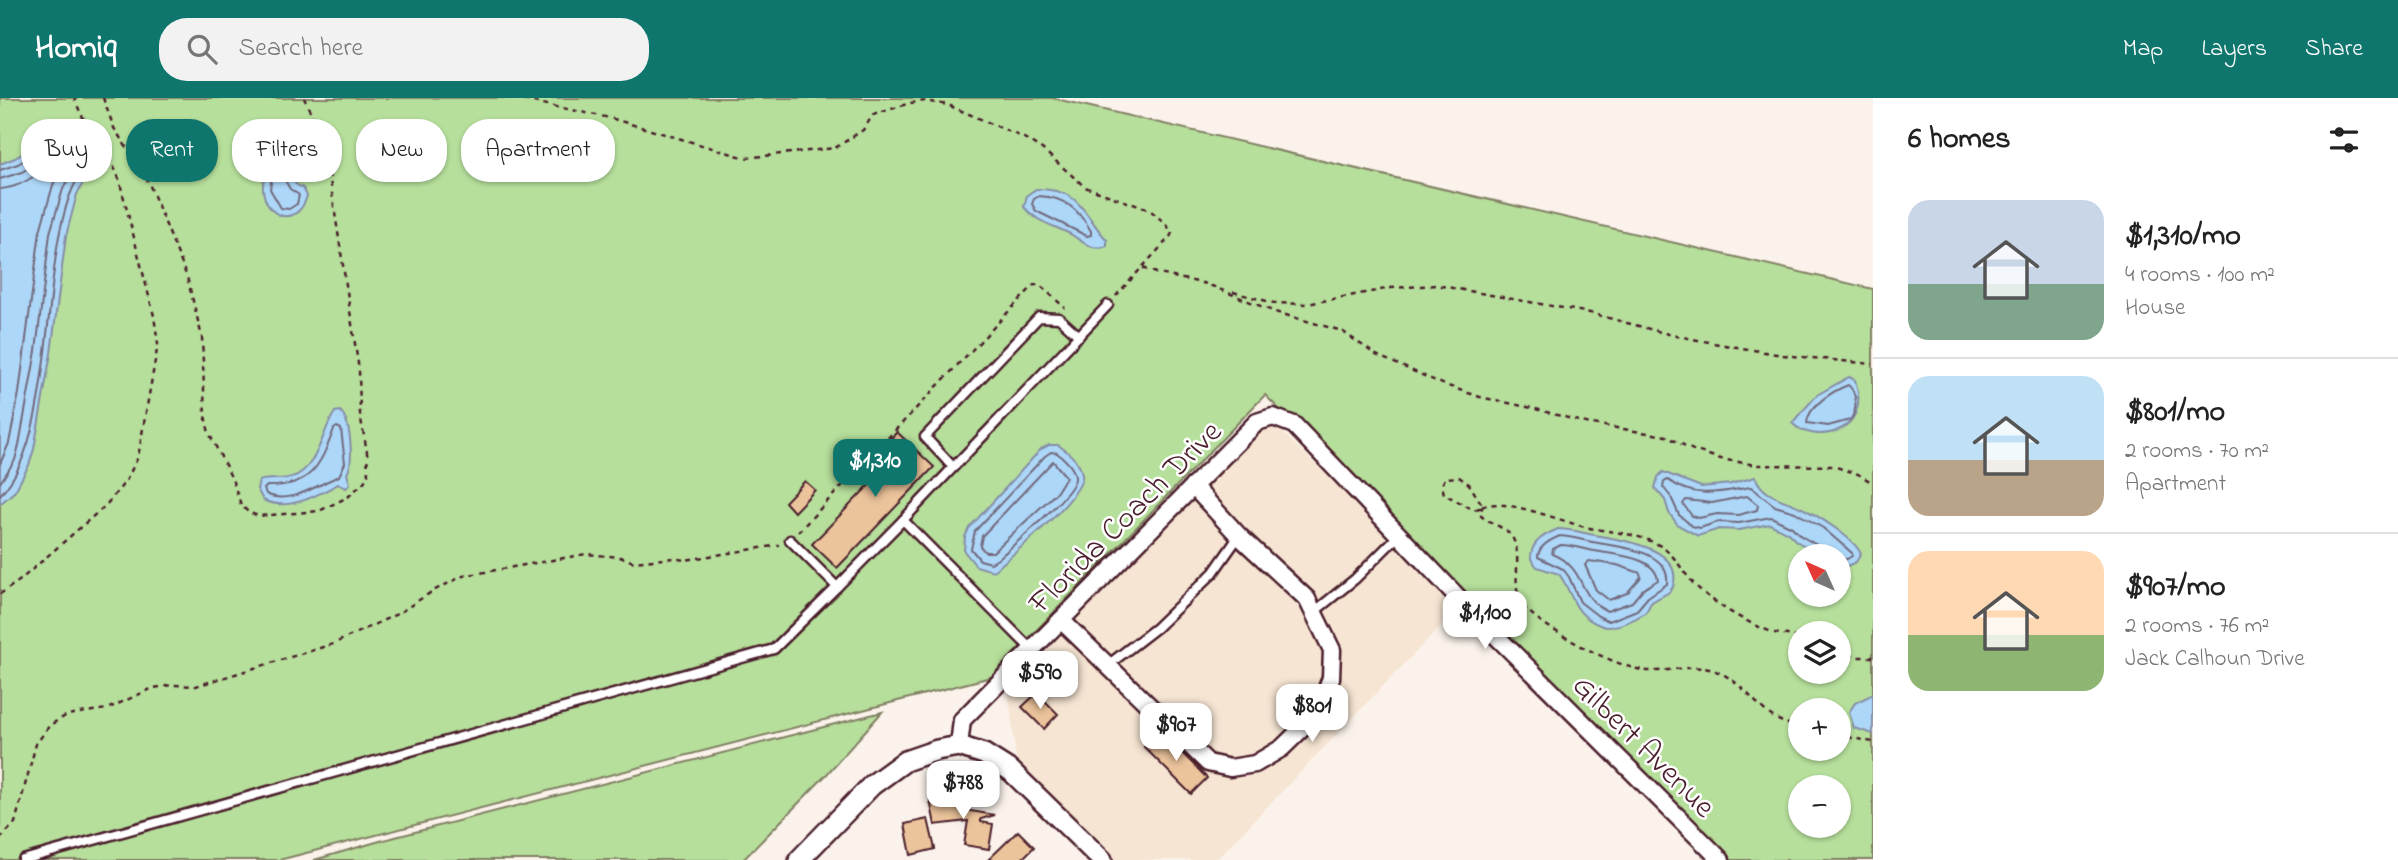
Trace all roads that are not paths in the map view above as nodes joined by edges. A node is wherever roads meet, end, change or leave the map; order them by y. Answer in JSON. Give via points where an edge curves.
{"nodes":[{"id":1,"x":1108,"y":305,"type":"dead end"},
{"id":2,"x":1079,"y":336,"type":"junction"},
{"id":3,"x":1257,"y":422,"type":"joint"},
{"id":4,"x":953,"y":467,"type":"junction"},
{"id":5,"x":1193,"y":486,"type":"junction"},
{"id":6,"x":903,"y":520,"type":"junction"},
{"id":7,"x":1238,"y":536,"type":"junction"},
{"id":8,"x":1399,"y":536,"type":"junction"},
{"id":9,"x":788,"y":542,"type":"road end"},
{"id":10,"x":837,"y":587,"type":"junction"},
{"id":11,"x":1314,"y":612,"type":"junction"},
{"id":12,"x":1061,"y":620,"type":"junction"},
{"id":13,"x":1032,"y":650,"type":"junction"},
{"id":14,"x":1108,"y":664,"type":"junction"},
{"id":15,"x":959,"y":746,"type":"junction"},
{"id":16,"x":23,"y":860,"type":"edge"},
{"id":17,"x":799,"y":860,"type":"edge"},
{"id":18,"x":1102,"y":860,"type":"edge"},
{"id":19,"x":1721,"y":860,"type":"edge"}],
"edges":[{"from":1,"to":2,"type":"lane"},
{"from":2,"to":4,"type":"lane"},
{"from":2,"to":4,"type":"lane","via":[[1059,318],[1039,317],[925,437]]},
{"from":3,"to":5,"type":"street","name":"Florida Coach Drive"},
{"from":3,"to":8,"type":"street","name":"Gilbert Avenue","via":[[1273,417],[1294,425]]},
{"from":4,"to":6,"type":"lane"},
{"from":5,"to":7,"type":"street"},
{"from":5,"to":12,"type":"street","name":"Florida Coach Drive"},
{"from":6,"to":10,"type":"lane"},
{"from":6,"to":13,"type":"lane"},
{"from":7,"to":11,"type":"street","via":[[1307,599]]},
{"from":7,"to":14,"type":"lane","via":[[1213,573],[1156,628]]},
{"from":8,"to":11,"type":"lane"},
{"from":8,"to":19,"type":"street","name":"Gilbert Avenue"},
{"from":9,"to":10,"type":"lane"},
{"from":10,"to":16,"type":"lane","via":[[774,649]]},
{"from":11,"to":14,"type":"street","via":[[1332,650],[1331,678],[1317,714],[1282,748],[1255,764],[1230,768],[1208,763]]},
{"from":12,"to":13,"type":"street","name":"Florida Coach Drive"},
{"from":12,"to":14,"type":"street"},
{"from":13,"to":15,"type":"street","name":"Florida Coach Drive","via":[[962,720]]},
{"from":15,"to":17,"type":"street","via":[[905,761],[872,785]]},
{"from":15,"to":18,"type":"street","via":[[984,754],[1011,771]]}]}
